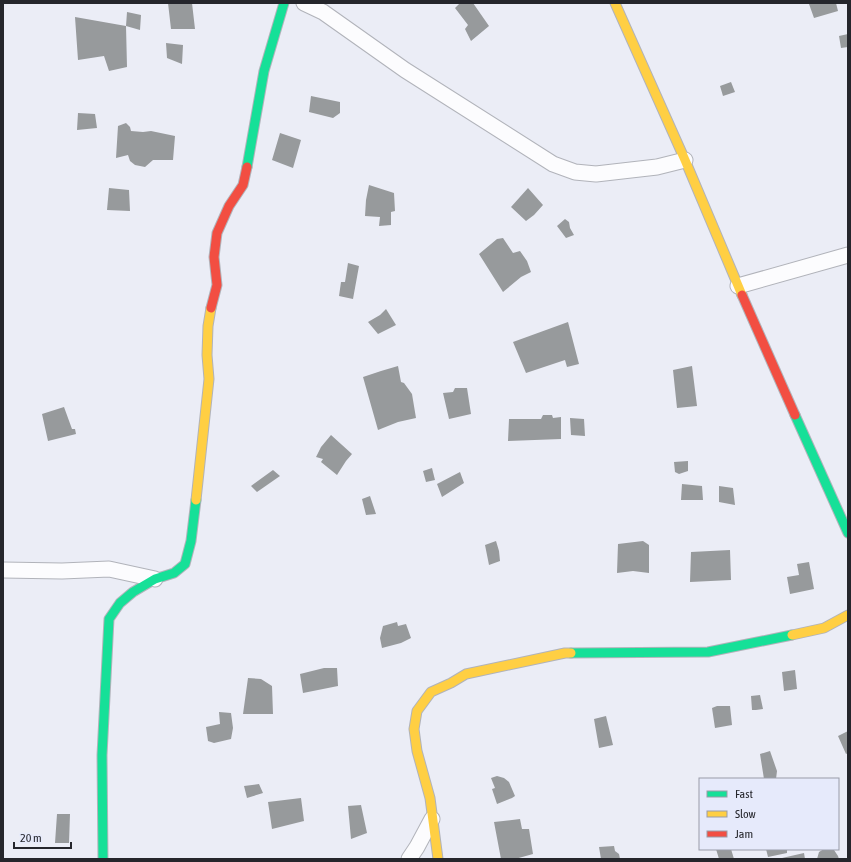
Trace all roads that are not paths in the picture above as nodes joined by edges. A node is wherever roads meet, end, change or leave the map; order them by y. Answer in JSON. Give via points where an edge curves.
{"nodes":[{"id":1,"x":284,"y":3,"type":"edge"},
{"id":2,"x":304,"y":3,"type":"edge"},
{"id":3,"x":615,"y":3,"type":"edge"},
{"id":4,"x":685,"y":160,"type":"junction"},
{"id":5,"x":848,"y":255,"type":"edge"},
{"id":6,"x":738,"y":286,"type":"junction"},
{"id":7,"x":848,"y":533,"type":"edge"},
{"id":8,"x":3,"y":570,"type":"edge"},
{"id":9,"x":154,"y":579,"type":"junction"},
{"id":10,"x":848,"y":615,"type":"edge"},
{"id":11,"x":432,"y":819,"type":"junction"},
{"id":12,"x":103,"y":859,"type":"edge"},
{"id":13,"x":409,"y":859,"type":"edge"},
{"id":14,"x":438,"y":859,"type":"edge"}],
"edges":[{"from":1,"to":9,"type":"street","via":[[264,71],[243,185],[229,206],[218,232],[214,257],[217,285],[208,326],[209,379],[191,541],[185,564],[174,572]]},
{"from":2,"to":4,"type":"street","via":[[323,12],[405,70],[553,164],[575,172],[596,174],[657,167]]},
{"from":3,"to":4,"type":"street"},
{"from":4,"to":6,"type":"street"},
{"from":5,"to":6,"type":"street"},
{"from":6,"to":7,"type":"street"},
{"from":8,"to":9,"type":"street","via":[[109,570]]},
{"from":9,"to":12,"type":"street","via":[[120,603],[109,619],[102,755]]},
{"from":10,"to":11,"type":"street","via":[[824,628],[708,652],[565,653],[466,674],[431,692],[417,710],[414,729],[417,751],[430,798]]},
{"from":11,"to":13,"type":"street"},
{"from":11,"to":14,"type":"street"}]}
